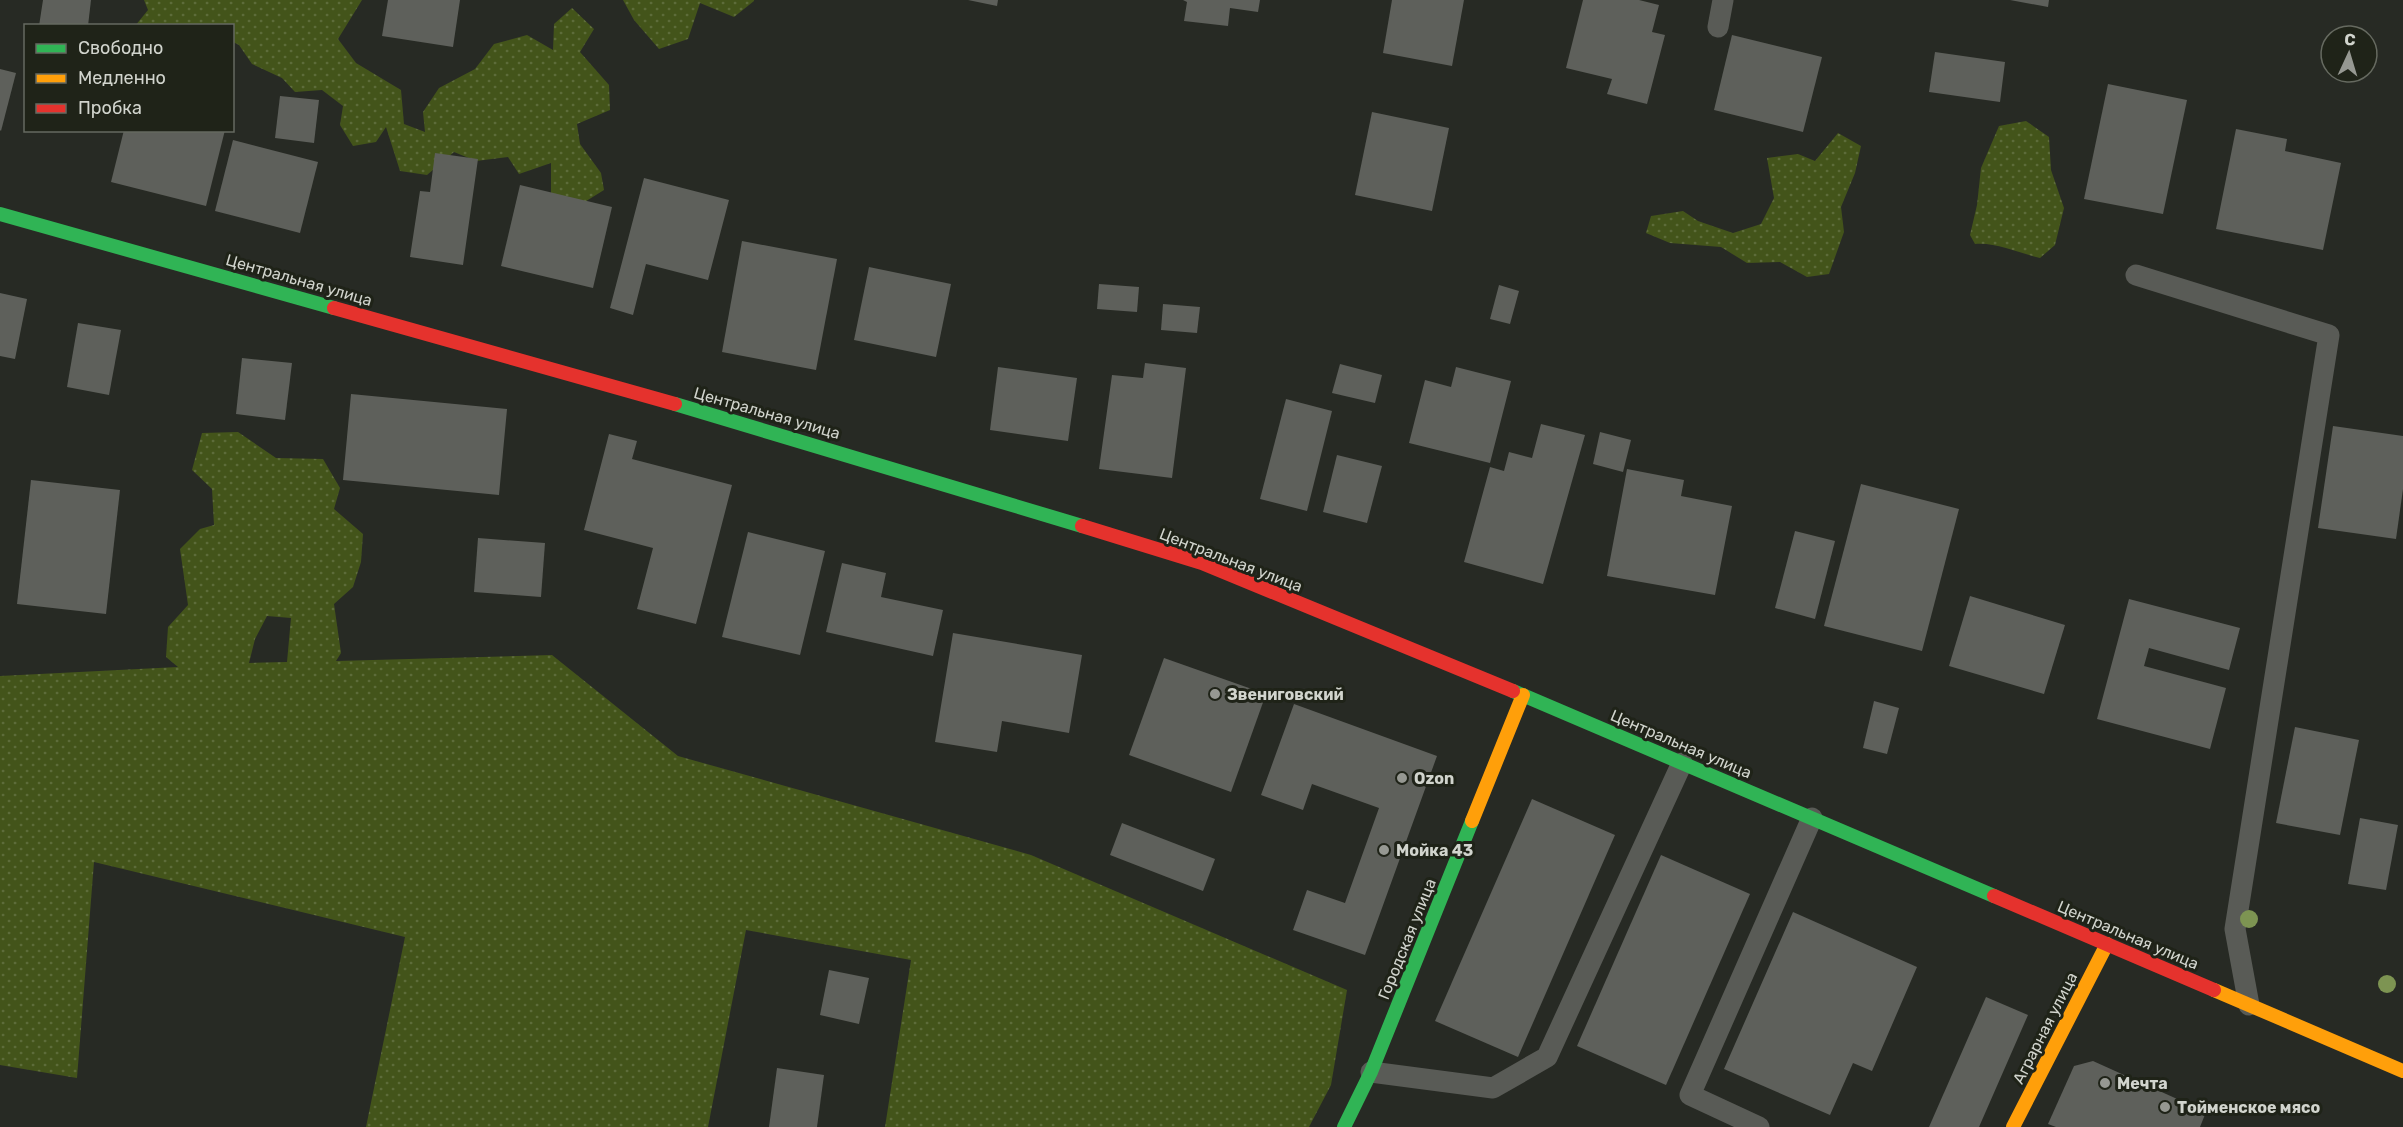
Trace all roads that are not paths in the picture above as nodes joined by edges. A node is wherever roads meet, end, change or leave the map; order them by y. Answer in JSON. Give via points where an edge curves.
{"nodes":[{"id":1,"x":1723,"y":0,"type":"edge"},
{"id":2,"x":1718,"y":27,"type":"dead end"},
{"id":3,"x":0,"y":214,"type":"edge"},
{"id":4,"x":2136,"y":274,"type":"dead end"},
{"id":5,"x":1523,"y":695,"type":"junction"},
{"id":6,"x":1682,"y":763,"type":"junction"},
{"id":7,"x":1812,"y":818,"type":"junction"},
{"id":8,"x":2107,"y":944,"type":"junction"},
{"id":9,"x":2249,"y":1005,"type":"junction"},
{"id":10,"x":2403,"y":1071,"type":"edge"},
{"id":11,"x":1371,"y":1072,"type":"junction"},
{"id":12,"x":1344,"y":1127,"type":"edge"},
{"id":13,"x":1759,"y":1127,"type":"edge"},
{"id":14,"x":2013,"y":1127,"type":"edge"}],
"edges":[{"from":1,"to":2,"type":"lane"},
{"from":3,"to":5,"type":"street","name":"Центральная улица","via":[[776,432],[1202,563]]},
{"from":4,"to":9,"type":"lane","via":[[2329,335],[2235,929]]},
{"from":5,"to":6,"type":"street","name":"Центральная улица"},
{"from":5,"to":11,"type":"street","name":"Городская улица"},
{"from":6,"to":7,"type":"street","name":"Центральная улица"},
{"from":6,"to":11,"type":"lane","via":[[1547,1057],[1493,1088]]},
{"from":7,"to":8,"type":"street","name":"Центральная улица"},
{"from":7,"to":13,"type":"lane","via":[[1690,1095]]},
{"from":8,"to":9,"type":"street","name":"Центральная улица"},
{"from":8,"to":14,"type":"street","name":"Аграрная улица"},
{"from":9,"to":10,"type":"street","name":"Центральная улица"},
{"from":11,"to":12,"type":"street","name":"Городская улица"}]}
